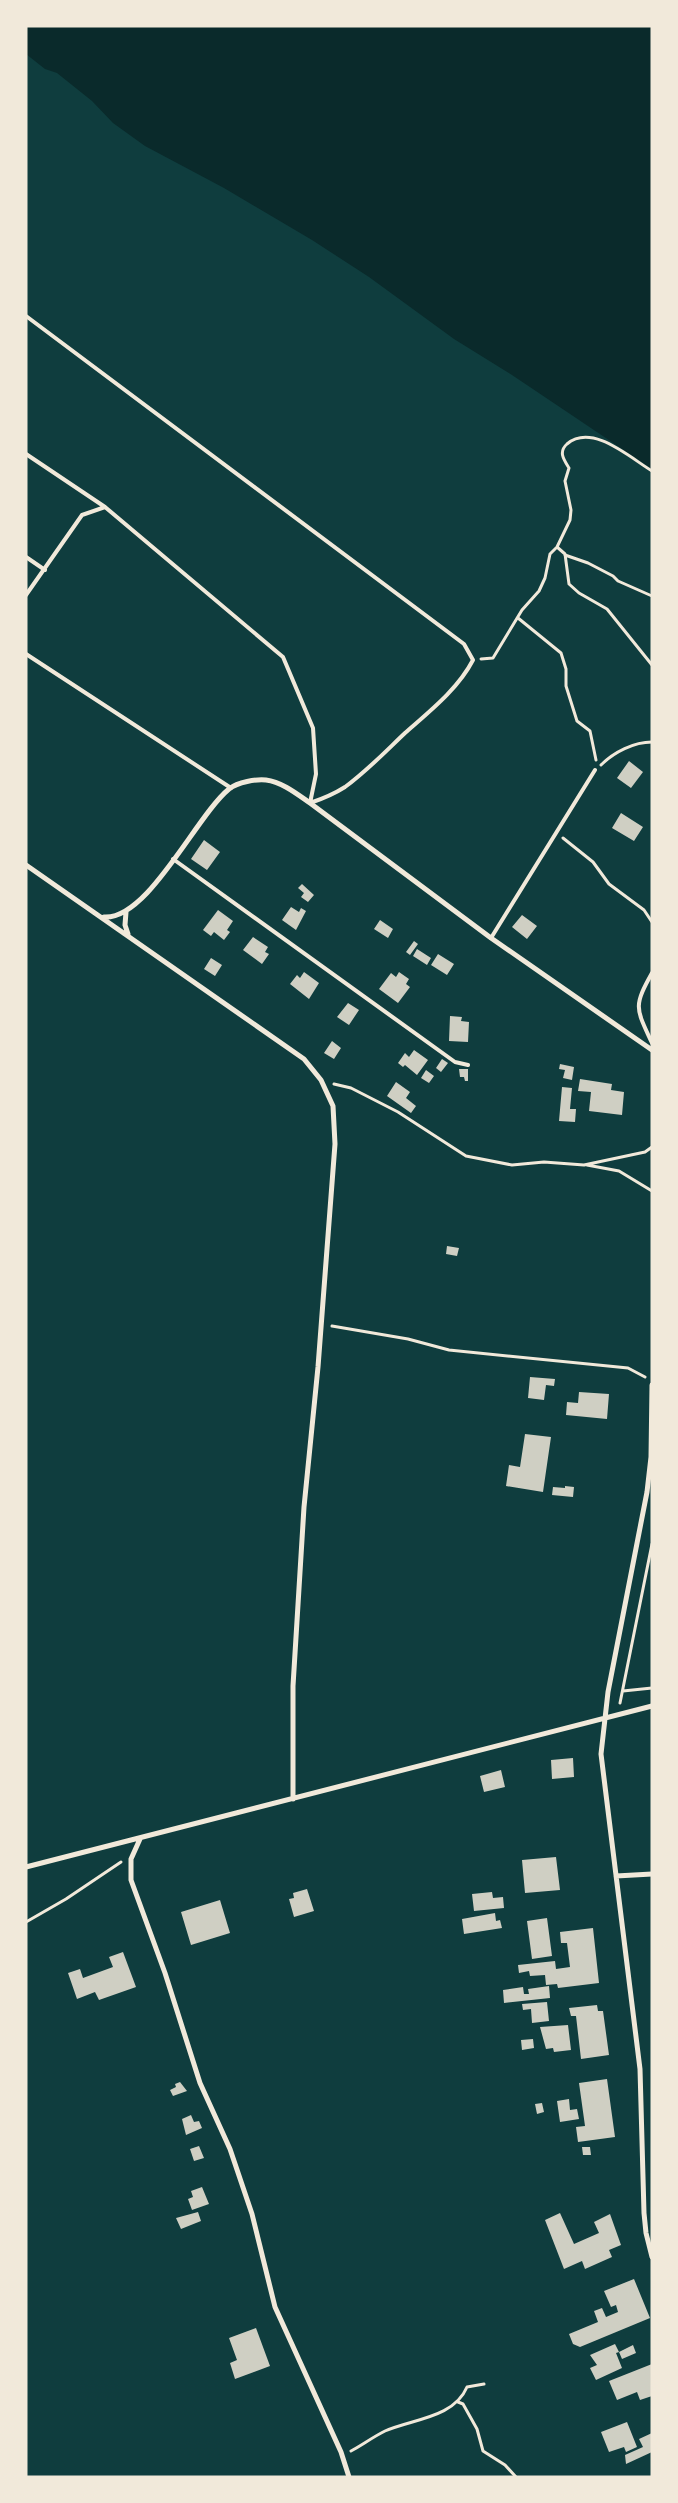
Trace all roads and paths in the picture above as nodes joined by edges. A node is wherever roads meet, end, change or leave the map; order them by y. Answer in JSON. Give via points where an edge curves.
{"nodes":[{"id":1,"x":26,"y":316,"type":"edge"},
{"id":2,"x":26,"y":454,"type":"edge"},
{"id":3,"x":652,"y":471,"type":"edge"},
{"id":4,"x":105,"y":507,"type":"junction"},
{"id":5,"x":556,"y":547,"type":"junction"},
{"id":6,"x":565,"y":554,"type":"junction"},
{"id":7,"x":26,"y":557,"type":"edge"},
{"id":8,"x":45,"y":570,"type":"junction"},
{"id":9,"x":26,"y":595,"type":"edge"},
{"id":10,"x":652,"y":596,"type":"edge"},
{"id":11,"x":518,"y":618,"type":"junction"},
{"id":12,"x":26,"y":654,"type":"edge"},
{"id":13,"x":473,"y":660,"type":"junction"},
{"id":14,"x":652,"y":665,"type":"edge"},
{"id":15,"x":652,"y":742,"type":"edge"},
{"id":16,"x":595,"y":770,"type":"junction"},
{"id":17,"x":231,"y":788,"type":"junction"},
{"id":18,"x":310,"y":803,"type":"junction"},
{"id":19,"x":558,"y":831,"type":"junction"},
{"id":20,"x":173,"y":859,"type":"junction"},
{"id":21,"x":26,"y":865,"type":"edge"},
{"id":22,"x":126,"y":912,"type":"junction"},
{"id":23,"x":103,"y":917,"type":"junction"},
{"id":24,"x":652,"y":922,"type":"edge"},
{"id":25,"x":128,"y":935,"type":"junction"},
{"id":26,"x":491,"y":938,"type":"junction"},
{"id":27,"x":652,"y":972,"type":"edge"},
{"id":28,"x":652,"y":1044,"type":"edge"},
{"id":29,"x":652,"y":1050,"type":"edge"},
{"id":30,"x":468,"y":1065,"type":"dead end"},
{"id":31,"x":322,"y":1080,"type":"junction"},
{"id":32,"x":652,"y":1147,"type":"edge"},
{"id":33,"x":584,"y":1165,"type":"junction"},
{"id":34,"x":652,"y":1190,"type":"edge"},
{"id":35,"x":321,"y":1325,"type":"junction"},
{"id":36,"x":652,"y":1381,"type":"edge"},
{"id":37,"x":652,"y":1386,"type":"edge"},
{"id":38,"x":652,"y":1544,"type":"edge"},
{"id":39,"x":652,"y":1688,"type":"edge"},
{"id":40,"x":623,"y":1691,"type":"junction"},
{"id":41,"x":652,"y":1706,"type":"edge"},
{"id":42,"x":618,"y":1714,"type":"junction"},
{"id":43,"x":604,"y":1718,"type":"junction"},
{"id":44,"x":293,"y":1799,"type":"junction"},
{"id":45,"x":140,"y":1839,"type":"junction"},
{"id":46,"x":131,"y":1859,"type":"junction"},
{"id":47,"x":26,"y":1867,"type":"edge"},
{"id":48,"x":652,"y":1874,"type":"edge"},
{"id":49,"x":616,"y":1876,"type":"junction"},
{"id":50,"x":26,"y":1922,"type":"edge"},
{"id":51,"x":652,"y":2256,"type":"edge"},
{"id":52,"x":484,"y":2384,"type":"dead end"},
{"id":53,"x":458,"y":2402,"type":"junction"},
{"id":54,"x":341,"y":2452,"type":"junction"},
{"id":55,"x":349,"y":2477,"type":"edge"},
{"id":56,"x":516,"y":2477,"type":"edge"}],
"edges":[{"from":1,"to":13,"type":"lane","via":[[464,644]]},
{"from":2,"to":4,"type":"lane"},
{"from":3,"to":5,"type":"path","via":[[589,436],[576,437],[564,446],[562,458],[569,468],[566,490],[571,510],[570,520]]},
{"from":4,"to":8,"type":"lane","via":[[82,515]]},
{"from":4,"to":18,"type":"lane","via":[[283,657],[313,728],[316,774]]},
{"from":5,"to":6,"type":"path"},
{"from":5,"to":11,"type":"path","via":[[550,554],[539,591]]},
{"from":6,"to":10,"type":"path"},
{"from":6,"to":14,"type":"path","via":[[569,584],[578,593],[607,609]]},
{"from":7,"to":8,"type":"lane"},
{"from":8,"to":9,"type":"lane"},
{"from":11,"to":13,"type":"path","via":[[493,658]]},
{"from":11,"to":16,"type":"path","via":[[561,653],[566,669],[566,686],[577,720],[590,731]]},
{"from":12,"to":17,"type":"lane"},
{"from":13,"to":18,"type":"lane","via":[[466,673],[436,706],[369,768],[326,798]]},
{"from":15,"to":16,"type":"path","via":[[630,747]]},
{"from":16,"to":19,"type":"lane"},
{"from":17,"to":18,"type":"street","via":[[265,780],[279,783]]},
{"from":17,"to":20,"type":"street"},
{"from":18,"to":26,"type":"street"},
{"from":19,"to":24,"type":"path","via":[[593,862],[609,884],[644,910]]},
{"from":19,"to":26,"type":"lane"},
{"from":20,"to":22,"type":"street","via":[[147,894]]},
{"from":20,"to":30,"type":"lane","via":[[455,1062]]},
{"from":21,"to":23,"type":"street"},
{"from":22,"to":23,"type":"street"},
{"from":22,"to":25,"type":"street"},
{"from":23,"to":25,"type":"street"},
{"from":25,"to":31,"type":"street","via":[[304,1060]]},
{"from":26,"to":29,"type":"street"},
{"from":27,"to":28,"type":"lane","via":[[637,1005]]},
{"from":28,"to":29,"type":"lane"},
{"from":31,"to":33,"type":"path","via":[[351,1088],[398,1112],[466,1156],[512,1165],[544,1162]]},
{"from":31,"to":35,"type":"street","via":[[332,1106],[335,1144]]},
{"from":32,"to":33,"type":"path","via":[[645,1152]]},
{"from":33,"to":34,"type":"path","via":[[619,1171]]},
{"from":35,"to":36,"type":"path","via":[[408,1338],[449,1350],[628,1368]]},
{"from":35,"to":44,"type":"street","via":[[303,1517],[293,1686]]},
{"from":37,"to":43,"type":"street","via":[[648,1492]]},
{"from":38,"to":40,"type":"path"},
{"from":39,"to":40,"type":"path"},
{"from":40,"to":42,"type":"path"},
{"from":41,"to":42,"type":"street"},
{"from":42,"to":43,"type":"street"},
{"from":43,"to":44,"type":"street"},
{"from":43,"to":49,"type":"street","via":[[601,1754]]},
{"from":44,"to":45,"type":"street"},
{"from":45,"to":46,"type":"street"},
{"from":45,"to":47,"type":"street"},
{"from":46,"to":50,"type":"path","via":[[118,1862],[66,1899]]},
{"from":46,"to":54,"type":"street","via":[[132,1880],[184,2037],[200,2083],[230,2149],[252,2214],[275,2307]]},
{"from":48,"to":49,"type":"street"},
{"from":49,"to":51,"type":"street","via":[[640,2069],[644,2213]]},
{"from":52,"to":53,"type":"path","via":[[467,2387]]},
{"from":53,"to":54,"type":"path","via":[[435,2414],[385,2431],[351,2451]]},
{"from":53,"to":56,"type":"path","via":[[463,2404],[477,2429],[483,2451],[505,2465]]},
{"from":54,"to":55,"type":"street"}]}
